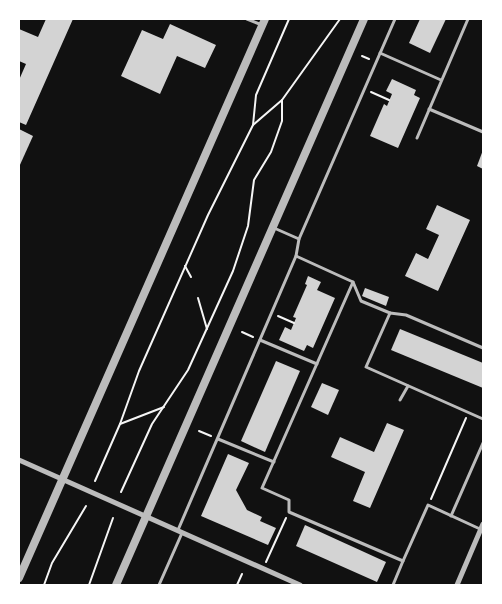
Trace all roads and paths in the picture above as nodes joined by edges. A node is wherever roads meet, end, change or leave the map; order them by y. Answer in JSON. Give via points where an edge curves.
{"nodes":[{"id":1,"x":247,"y":19,"type":"edge"},
{"id":2,"x":289,"y":19,"type":"edge"},
{"id":3,"x":340,"y":19,"type":"edge"},
{"id":4,"x":364,"y":19,"type":"edge"},
{"id":5,"x":395,"y":19,"type":"edge"},
{"id":6,"x":468,"y":19,"type":"edge"},
{"id":7,"x":263,"y":22,"type":"edge"},
{"id":8,"x":380,"y":53,"type":"junction"},
{"id":9,"x":362,"y":56,"type":"dead end"},
{"id":10,"x":366,"y":58,"type":"dead end"},
{"id":11,"x":441,"y":80,"type":"junction"},
{"id":12,"x":364,"y":89,"type":"junction"},
{"id":13,"x":282,"y":100,"type":"junction"},
{"id":14,"x":389,"y":100,"type":"dead end"},
{"id":15,"x":429,"y":109,"type":"junction"},
{"id":16,"x":253,"y":125,"type":"junction"},
{"id":17,"x":421,"y":128,"type":"junction"},
{"id":18,"x":425,"y":130,"type":"dead end"},
{"id":19,"x":483,"y":132,"type":"edge"},
{"id":20,"x":417,"y":138,"type":"dead end"},
{"id":21,"x":273,"y":228,"type":"junction"},
{"id":22,"x":298,"y":239,"type":"junction"},
{"id":23,"x":296,"y":256,"type":"junction"},
{"id":24,"x":185,"y":266,"type":"junction"},
{"id":25,"x":191,"y":277,"type":"dead end"},
{"id":26,"x":353,"y":282,"type":"junction"},
{"id":27,"x":198,"y":298,"type":"dead end"},
{"id":28,"x":271,"y":313,"type":"junction"},
{"id":29,"x":390,"y":314,"type":"junction"},
{"id":30,"x":294,"y":323,"type":"dead end"},
{"id":31,"x":207,"y":329,"type":"junction"},
{"id":32,"x":242,"y":332,"type":"dead end"},
{"id":33,"x":260,"y":340,"type":"junction"},
{"id":34,"x":483,"y":348,"type":"edge"},
{"id":35,"x":317,"y":364,"type":"junction"},
{"id":36,"x":408,"y":386,"type":"junction"},
{"id":37,"x":400,"y":400,"type":"dead end"},
{"id":38,"x":166,"y":406,"type":"junction"},
{"id":39,"x":468,"y":412,"type":"junction"},
{"id":40,"x":483,"y":419,"type":"edge"},
{"id":41,"x":120,"y":424,"type":"junction"},
{"id":42,"x":199,"y":431,"type":"dead end"},
{"id":43,"x":218,"y":439,"type":"junction"},
{"id":44,"x":483,"y":443,"type":"edge"},
{"id":45,"x":19,"y":460,"type":"edge"},
{"id":46,"x":274,"y":462,"type":"junction"},
{"id":47,"x":62,"y":480,"type":"junction"},
{"id":48,"x":95,"y":481,"type":"dead end"},
{"id":49,"x":121,"y":492,"type":"dead end"},
{"id":50,"x":86,"y":506,"type":"dead end"},
{"id":51,"x":428,"y":506,"type":"junction"},
{"id":52,"x":289,"y":512,"type":"junction"},
{"id":53,"x":451,"y":516,"type":"junction"},
{"id":54,"x":146,"y":517,"type":"junction"},
{"id":55,"x":113,"y":518,"type":"dead end"},
{"id":56,"x":482,"y":527,"type":"edge"},
{"id":57,"x":180,"y":532,"type":"junction"},
{"id":58,"x":403,"y":561,"type":"junction"},
{"id":59,"x":262,"y":569,"type":"junction"},
{"id":60,"x":242,"y":574,"type":"dead end"},
{"id":61,"x":19,"y":578,"type":"edge"},
{"id":62,"x":44,"y":585,"type":"edge"},
{"id":63,"x":89,"y":585,"type":"edge"},
{"id":64,"x":116,"y":585,"type":"edge"},
{"id":65,"x":159,"y":585,"type":"edge"},
{"id":66,"x":237,"y":585,"type":"edge"},
{"id":67,"x":300,"y":585,"type":"edge"},
{"id":68,"x":393,"y":585,"type":"edge"},
{"id":69,"x":457,"y":585,"type":"edge"}],
"edges":[{"from":1,"to":7,"type":"lane"},
{"from":2,"to":16,"type":"path","via":[[256,94]]},
{"from":3,"to":13,"type":"path"},
{"from":4,"to":21,"type":"street"},
{"from":5,"to":8,"type":"lane"},
{"from":6,"to":11,"type":"lane"},
{"from":7,"to":47,"type":"street"},
{"from":8,"to":11,"type":"lane"},
{"from":8,"to":12,"type":"lane"},
{"from":9,"to":10,"type":"path"},
{"from":11,"to":15,"type":"lane"},
{"from":12,"to":14,"type":"path"},
{"from":12,"to":22,"type":"lane"},
{"from":13,"to":16,"type":"path"},
{"from":13,"to":31,"type":"path","via":[[282,121],[271,152],[254,180],[248,226]]},
{"from":15,"to":17,"type":"lane"},
{"from":15,"to":19,"type":"lane"},
{"from":16,"to":24,"type":"path"},
{"from":17,"to":18,"type":"lane"},
{"from":17,"to":20,"type":"lane"},
{"from":21,"to":22,"type":"lane"},
{"from":21,"to":54,"type":"street"},
{"from":22,"to":23,"type":"lane"},
{"from":23,"to":26,"type":"lane"},
{"from":23,"to":28,"type":"lane"},
{"from":24,"to":25,"type":"path"},
{"from":24,"to":41,"type":"path","via":[[138,371]]},
{"from":26,"to":29,"type":"lane","via":[[361,301]]},
{"from":26,"to":35,"type":"lane"},
{"from":27,"to":31,"type":"path"},
{"from":28,"to":30,"type":"path"},
{"from":28,"to":33,"type":"lane"},
{"from":29,"to":34,"type":"lane","via":[[406,315]]},
{"from":29,"to":36,"type":"lane","via":[[366,367]]},
{"from":31,"to":38,"type":"path"},
{"from":32,"to":33,"type":"path"},
{"from":33,"to":35,"type":"lane"},
{"from":33,"to":43,"type":"lane"},
{"from":35,"to":46,"type":"lane"},
{"from":36,"to":37,"type":"lane"},
{"from":36,"to":39,"type":"lane"},
{"from":38,"to":41,"type":"path"},
{"from":38,"to":49,"type":"path","via":[[152,424]]},
{"from":39,"to":40,"type":"lane"},
{"from":39,"to":51,"type":"path"},
{"from":41,"to":48,"type":"path"},
{"from":42,"to":43,"type":"path"},
{"from":43,"to":46,"type":"lane"},
{"from":43,"to":57,"type":"lane"},
{"from":44,"to":53,"type":"lane"},
{"from":45,"to":47,"type":"street"},
{"from":46,"to":52,"type":"lane","via":[[262,488],[289,500]]},
{"from":47,"to":54,"type":"street"},
{"from":47,"to":61,"type":"street"},
{"from":50,"to":62,"type":"path","via":[[52,563]]},
{"from":51,"to":53,"type":"lane"},
{"from":51,"to":58,"type":"lane"},
{"from":52,"to":58,"type":"lane"},
{"from":52,"to":59,"type":"path"},
{"from":53,"to":56,"type":"lane"},
{"from":54,"to":57,"type":"street"},
{"from":54,"to":64,"type":"street"},
{"from":55,"to":63,"type":"path"},
{"from":56,"to":69,"type":"street"},
{"from":57,"to":59,"type":"street"},
{"from":57,"to":65,"type":"lane"},
{"from":58,"to":68,"type":"lane"},
{"from":59,"to":67,"type":"street"},
{"from":60,"to":66,"type":"path"}]}
